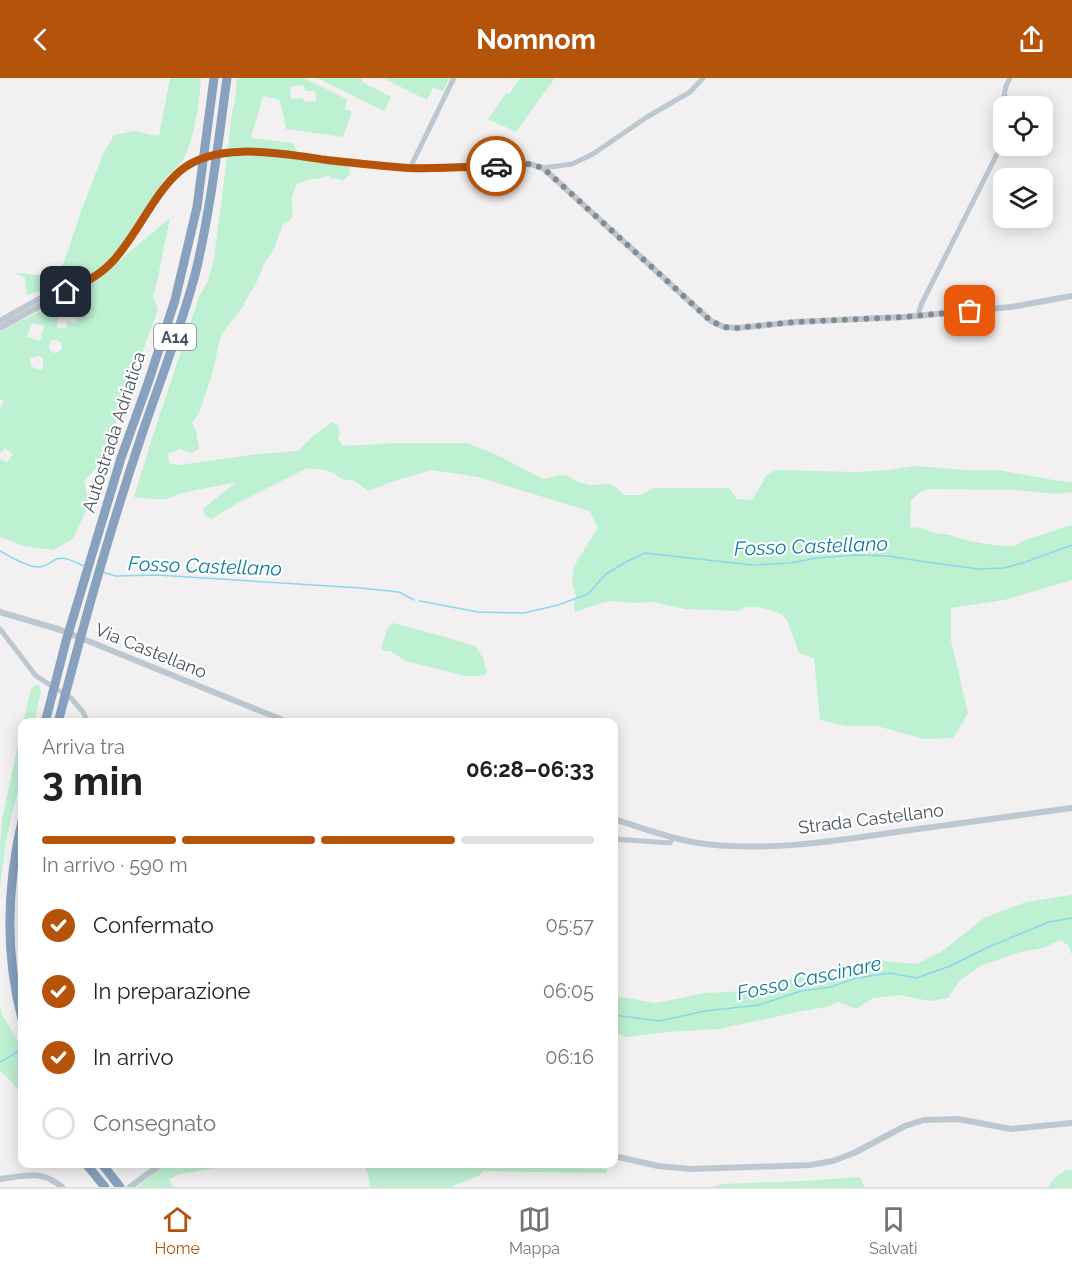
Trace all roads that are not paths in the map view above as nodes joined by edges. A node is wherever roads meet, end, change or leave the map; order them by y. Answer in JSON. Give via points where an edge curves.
{"nodes":[{"id":1,"x":214,"y":78,"type":"edge"},
{"id":2,"x":226,"y":78,"type":"edge"},
{"id":3,"x":454,"y":78,"type":"edge"},
{"id":4,"x":703,"y":78,"type":"edge"},
{"id":5,"x":1010,"y":78,"type":"edge"},
{"id":6,"x":1005,"y":96,"type":"edge"},
{"id":7,"x":996,"y":156,"type":"edge"},
{"id":8,"x":410,"y":168,"type":"junction"},
{"id":9,"x":543,"y":168,"type":"junction"},
{"id":10,"x":1072,"y":296,"type":"edge"},
{"id":11,"x":55,"y":298,"type":"junction"},
{"id":12,"x":920,"y":316,"type":"junction"},
{"id":13,"x":0,"y":321,"type":"edge"},
{"id":14,"x":0,"y":328,"type":"edge"},
{"id":15,"x":0,"y":612,"type":"edge"},
{"id":16,"x":0,"y":629,"type":"edge"},
{"id":17,"x":46,"y":718,"type":"edge"},
{"id":18,"x":59,"y":718,"type":"edge"},
{"id":19,"x":85,"y":718,"type":"edge"},
{"id":20,"x":278,"y":718,"type":"edge"},
{"id":21,"x":1072,"y":808,"type":"edge"},
{"id":22,"x":618,"y":820,"type":"edge"},
{"id":23,"x":674,"y":838,"type":"junction"},
{"id":24,"x":618,"y":839,"type":"edge"},
{"id":25,"x":18,"y":842,"type":"edge"},
{"id":26,"x":18,"y":994,"type":"edge"},
{"id":27,"x":1072,"y":1123,"type":"edge"},
{"id":28,"x":618,"y":1157,"type":"edge"},
{"id":29,"x":89,"y":1168,"type":"edge"},
{"id":30,"x":105,"y":1168,"type":"edge"},
{"id":31,"x":155,"y":1168,"type":"edge"},
{"id":32,"x":0,"y":1179,"type":"edge"},
{"id":33,"x":62,"y":1187,"type":"edge"},
{"id":34,"x":105,"y":1187,"type":"edge"},
{"id":35,"x":120,"y":1187,"type":"edge"},
{"id":36,"x":130,"y":1187,"type":"edge"}],
"edges":[{"from":1,"to":17,"type":"highway","name":"Autostrada Adriatica","number":"A14","via":[[197,207],[170,317],[121,458]]},
{"from":2,"to":18,"type":"highway","name":"Autostrada Adriatica","number":"A14","via":[[209,211],[196,271],[133,462]]},
{"from":3,"to":8,"type":"street"},
{"from":4,"to":9,"type":"street","via":[[690,92],[593,154],[572,164]]},
{"from":5,"to":6,"type":"street"},
{"from":7,"to":12,"type":"street","via":[[922,303]]},
{"from":8,"to":9,"type":"street","via":[[530,164]]},
{"from":8,"to":11,"type":"street","via":[[260,152],[228,153],[194,162],[170,182],[111,263],[93,278]]},
{"from":9,"to":12,"type":"street","via":[[711,321],[724,327]]},
{"from":10,"to":12,"type":"street"},
{"from":11,"to":13,"type":"street","via":[[39,299]]},
{"from":11,"to":14,"type":"street"},
{"from":15,"to":20,"type":"street","name":"Via Castellano","via":[[61,630]]},
{"from":16,"to":19,"type":"street","via":[[36,676],[71,698]]},
{"from":21,"to":23,"type":"street","name":"Strada Castellano","via":[[782,845],[722,845]]},
{"from":22,"to":23,"type":"street","name":"Strada Castellano"},
{"from":23,"to":24,"type":"street","name":"Strada Castellano","via":[[670,843]]},
{"from":25,"to":26,"type":"highway","via":[[10,905]]},
{"from":27,"to":28,"type":"street","via":[[1011,1130],[958,1119],[924,1120],[854,1153],[810,1165],[692,1169]]},
{"from":29,"to":34,"type":"highway"},
{"from":30,"to":35,"type":"highway"},
{"from":31,"to":36,"type":"street"},
{"from":32,"to":33,"type":"street","via":[[43,1176]]}]}
